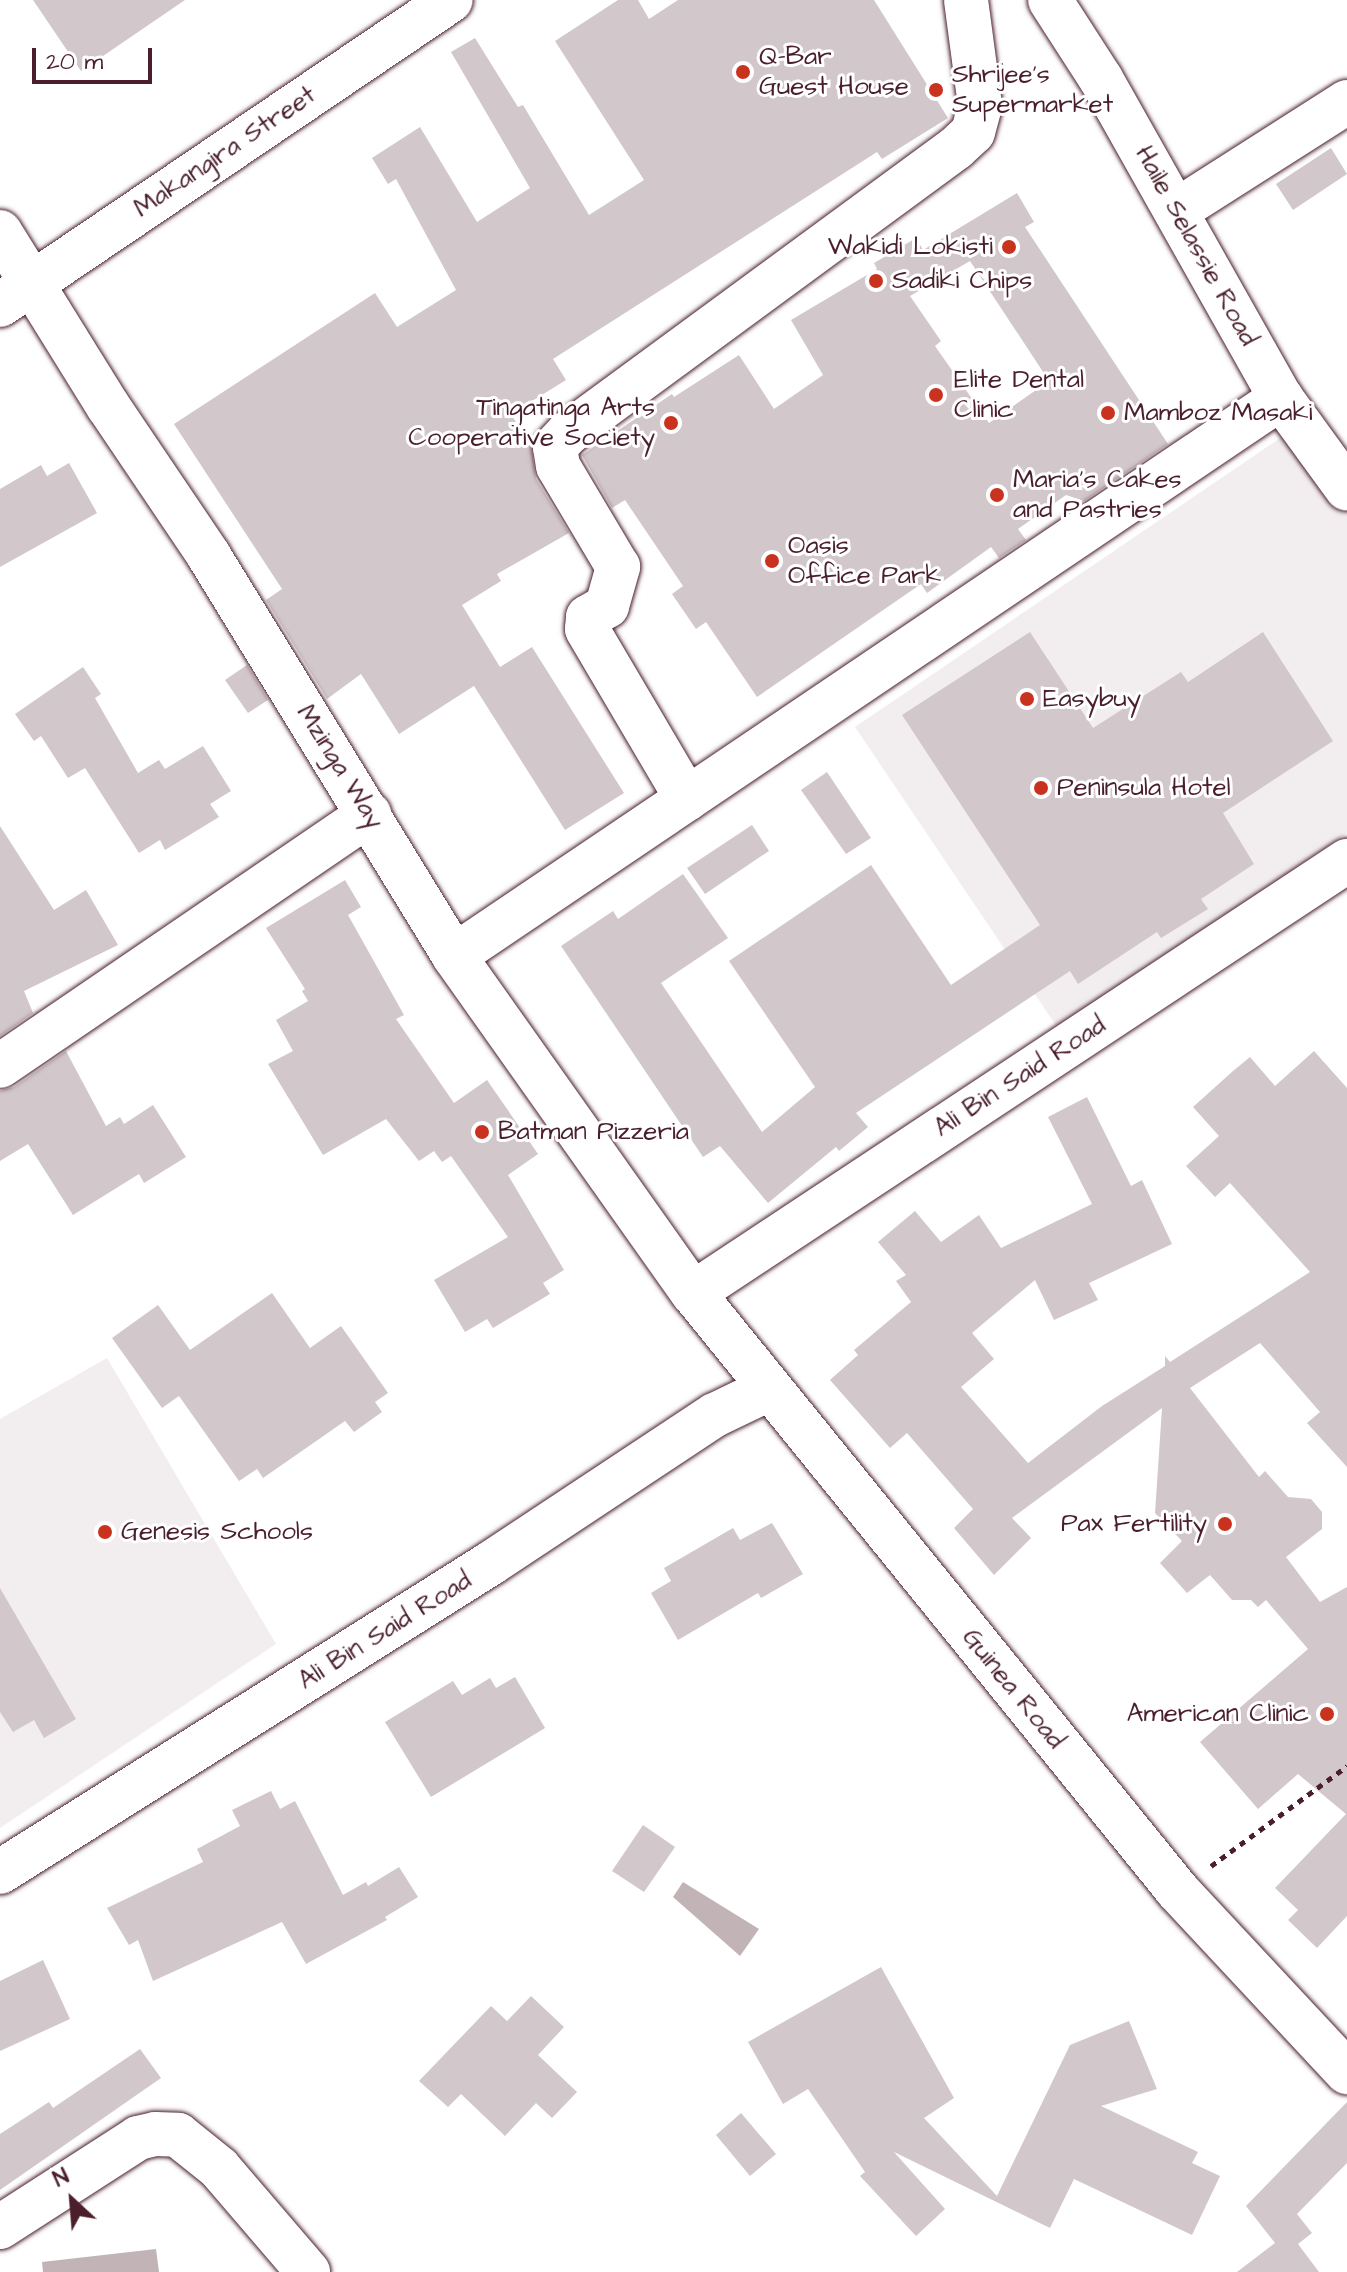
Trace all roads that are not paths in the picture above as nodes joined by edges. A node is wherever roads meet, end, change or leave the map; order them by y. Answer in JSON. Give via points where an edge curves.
{"nodes":[{"id":1,"x":451,"y":0,"type":"edge"},
{"id":2,"x":966,"y":0,"type":"edge"},
{"id":3,"x":1050,"y":0,"type":"edge"},
{"id":4,"x":1347,"y":102,"type":"edge"},
{"id":5,"x":1176,"y":211,"type":"junction"},
{"id":6,"x":0,"y":232,"type":"edge"},
{"id":7,"x":16,"y":294,"type":"edge"},
{"id":8,"x":1281,"y":398,"type":"junction"},
{"id":9,"x":1347,"y":489,"type":"edge"},
{"id":10,"x":687,"y":799,"type":"junction"},
{"id":11,"x":369,"y":814,"type":"junction"},
{"id":12,"x":1347,"y":861,"type":"edge"},
{"id":13,"x":454,"y":956,"type":"junction"},
{"id":14,"x":0,"y":1066,"type":"edge"},
{"id":15,"x":693,"y":1293,"type":"junction"},
{"id":16,"x":769,"y":1389,"type":"junction"},
{"id":17,"x":0,"y":1872,"type":"edge"},
{"id":18,"x":1347,"y":2072,"type":"edge"},
{"id":19,"x":0,"y":2227,"type":"edge"},
{"id":20,"x":308,"y":2272,"type":"edge"}],
"edges":[{"from":1,"to":7,"type":"street","name":"Makangira Street"},
{"from":2,"to":10,"type":"street","via":[[980,105],[973,132],[555,447],[558,466],[618,567],[607,606],[588,617],[587,629]]},
{"from":3,"to":5,"type":"street","name":"Haile Selassie Road"},
{"from":4,"to":5,"type":"street"},
{"from":5,"to":8,"type":"street","name":"Haile Selassie Road"},
{"from":6,"to":7,"type":"street","name":"Mzinga Way"},
{"from":7,"to":11,"type":"street","name":"Mzinga Way","via":[[209,556]]},
{"from":8,"to":9,"type":"street","name":"Haile Selassie Road"},
{"from":8,"to":10,"type":"street"},
{"from":10,"to":13,"type":"street"},
{"from":11,"to":13,"type":"street","name":"Mzinga Way"},
{"from":11,"to":14,"type":"street"},
{"from":12,"to":15,"type":"street","name":"Ali Bin Said Road"},
{"from":13,"to":15,"type":"street","name":"Mzinga Way"},
{"from":15,"to":16,"type":"street","name":"Guinea Road"},
{"from":16,"to":17,"type":"street","name":"Ali Bin Said Road","via":[[715,1415],[491,1563]]},
{"from":16,"to":18,"type":"street","name":"Guinea Road","via":[[1178,1891]]},
{"from":19,"to":20,"type":"street","via":[[138,2138],[178,2135],[219,2168]]}]}
